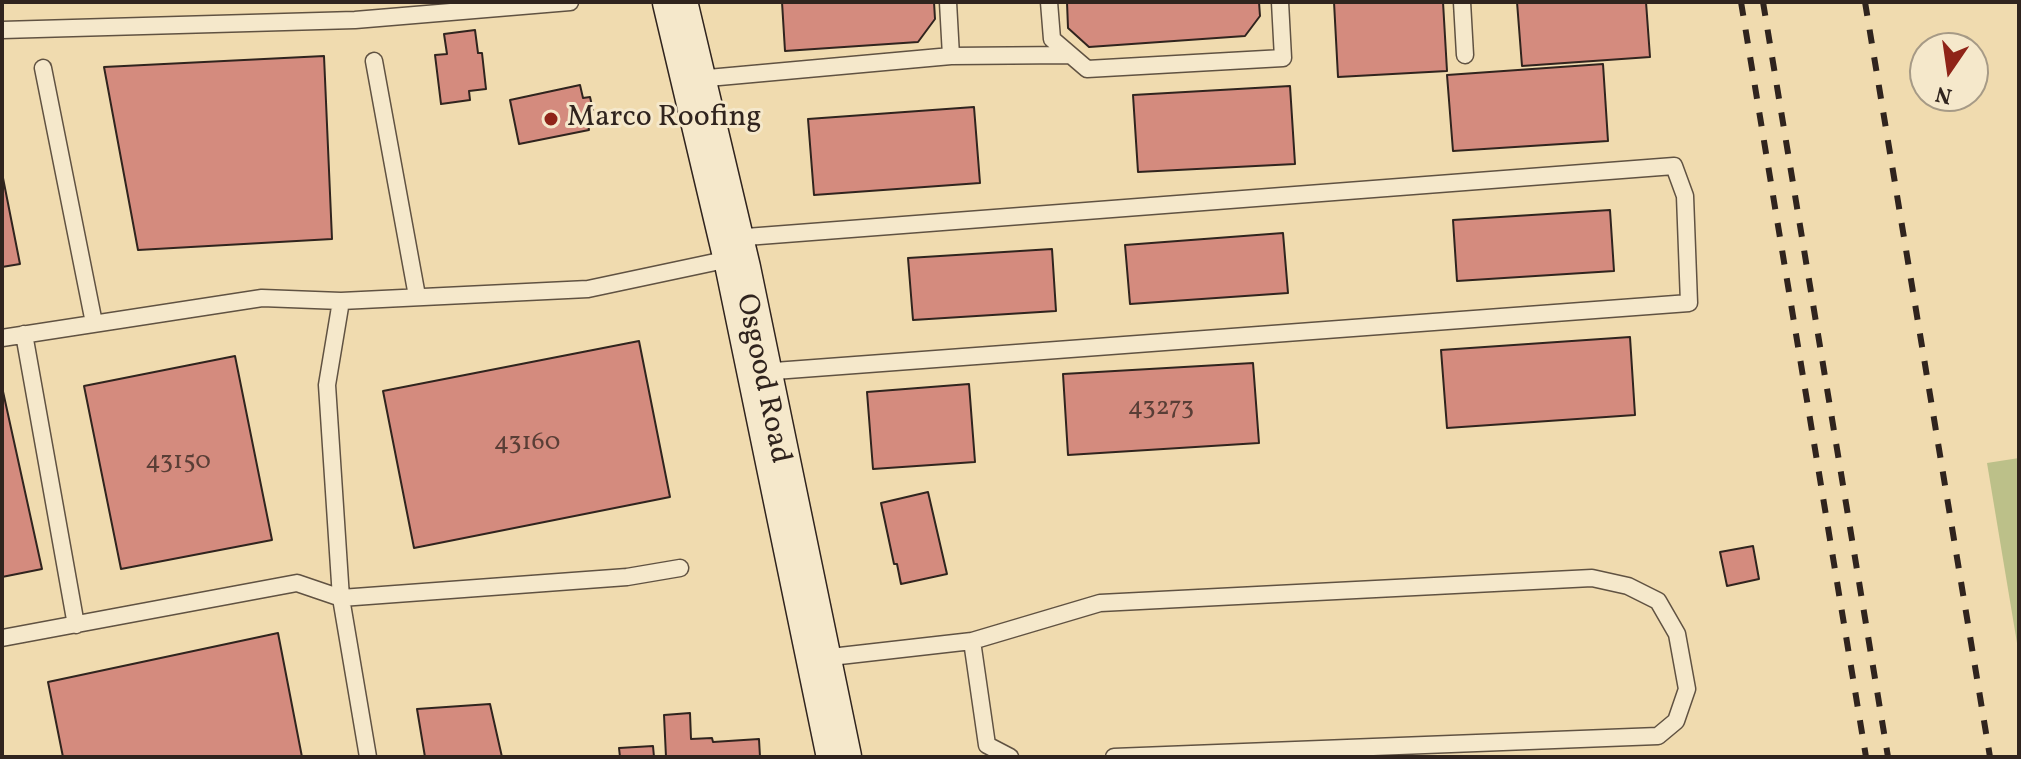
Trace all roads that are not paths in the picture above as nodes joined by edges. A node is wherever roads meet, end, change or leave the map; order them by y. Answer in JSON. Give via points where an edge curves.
{"nodes":[{"id":1,"x":570,"y":2,"type":"edge"},
{"id":2,"x":675,"y":2,"type":"edge"},
{"id":3,"x":948,"y":2,"type":"edge"},
{"id":4,"x":1049,"y":2,"type":"edge"},
{"id":5,"x":1280,"y":2,"type":"edge"},
{"id":6,"x":1462,"y":2,"type":"edge"},
{"id":7,"x":2,"y":30,"type":"edge"},
{"id":8,"x":1070,"y":55,"type":"junction"},
{"id":9,"x":1465,"y":55,"type":"dead end"},
{"id":10,"x":951,"y":56,"type":"junction"},
{"id":11,"x":374,"y":61,"type":"dead end"},
{"id":12,"x":43,"y":68,"type":"dead end"},
{"id":13,"x":693,"y":79,"type":"junction"},
{"id":14,"x":734,"y":248,"type":"junction"},
{"id":15,"x":417,"y":296,"type":"junction"},
{"id":16,"x":341,"y":301,"type":"junction"},
{"id":17,"x":94,"y":323,"type":"junction"},
{"id":18,"x":24,"y":334,"type":"junction"},
{"id":19,"x":2,"y":338,"type":"edge"},
{"id":20,"x":760,"y":372,"type":"junction"},
{"id":21,"x":680,"y":568,"type":"dead end"},
{"id":22,"x":341,"y":598,"type":"junction"},
{"id":23,"x":76,"y":625,"type":"junction"},
{"id":24,"x":2,"y":638,"type":"edge"},
{"id":25,"x":972,"y":641,"type":"junction"},
{"id":26,"x":819,"y":658,"type":"junction"},
{"id":27,"x":368,"y":757,"type":"edge"},
{"id":28,"x":839,"y":757,"type":"edge"},
{"id":29,"x":1010,"y":757,"type":"edge"},
{"id":30,"x":1114,"y":757,"type":"edge"}],
"edges":[{"from":1,"to":7,"type":"lane","via":[[355,20]]},
{"from":2,"to":13,"type":"main road","name":"Osgood Road"},
{"from":3,"to":10,"type":"lane"},
{"from":4,"to":8,"type":"lane","via":[[1052,39]]},
{"from":5,"to":8,"type":"lane","via":[[1283,58],[1087,69]]},
{"from":6,"to":9,"type":"lane"},
{"from":8,"to":10,"type":"lane"},
{"from":10,"to":13,"type":"lane"},
{"from":11,"to":15,"type":"lane"},
{"from":12,"to":17,"type":"lane"},
{"from":13,"to":14,"type":"main road","name":"Osgood Road"},
{"from":14,"to":15,"type":"lane","via":[[588,289]]},
{"from":14,"to":20,"type":"main road","name":"Osgood Road"},
{"from":14,"to":20,"type":"lane","via":[[1674,166],[1685,196],[1689,303]]},
{"from":15,"to":16,"type":"lane"},
{"from":16,"to":17,"type":"lane","via":[[262,298]]},
{"from":16,"to":22,"type":"lane","via":[[327,385]]},
{"from":17,"to":18,"type":"lane"},
{"from":18,"to":19,"type":"lane"},
{"from":18,"to":23,"type":"lane"},
{"from":20,"to":26,"type":"main road","name":"Osgood Road"},
{"from":21,"to":22,"type":"lane","via":[[627,577]]},
{"from":22,"to":23,"type":"lane","via":[[297,583]]},
{"from":22,"to":27,"type":"lane"},
{"from":23,"to":24,"type":"lane"},
{"from":25,"to":26,"type":"lane"},
{"from":25,"to":29,"type":"lane","via":[[987,745]]},
{"from":25,"to":30,"type":"lane","via":[[1100,603],[1592,578],[1628,586],[1658,601],[1677,634],[1687,689],[1676,721],[1658,736]]},
{"from":26,"to":28,"type":"main road","name":"Osgood Road"}]}
